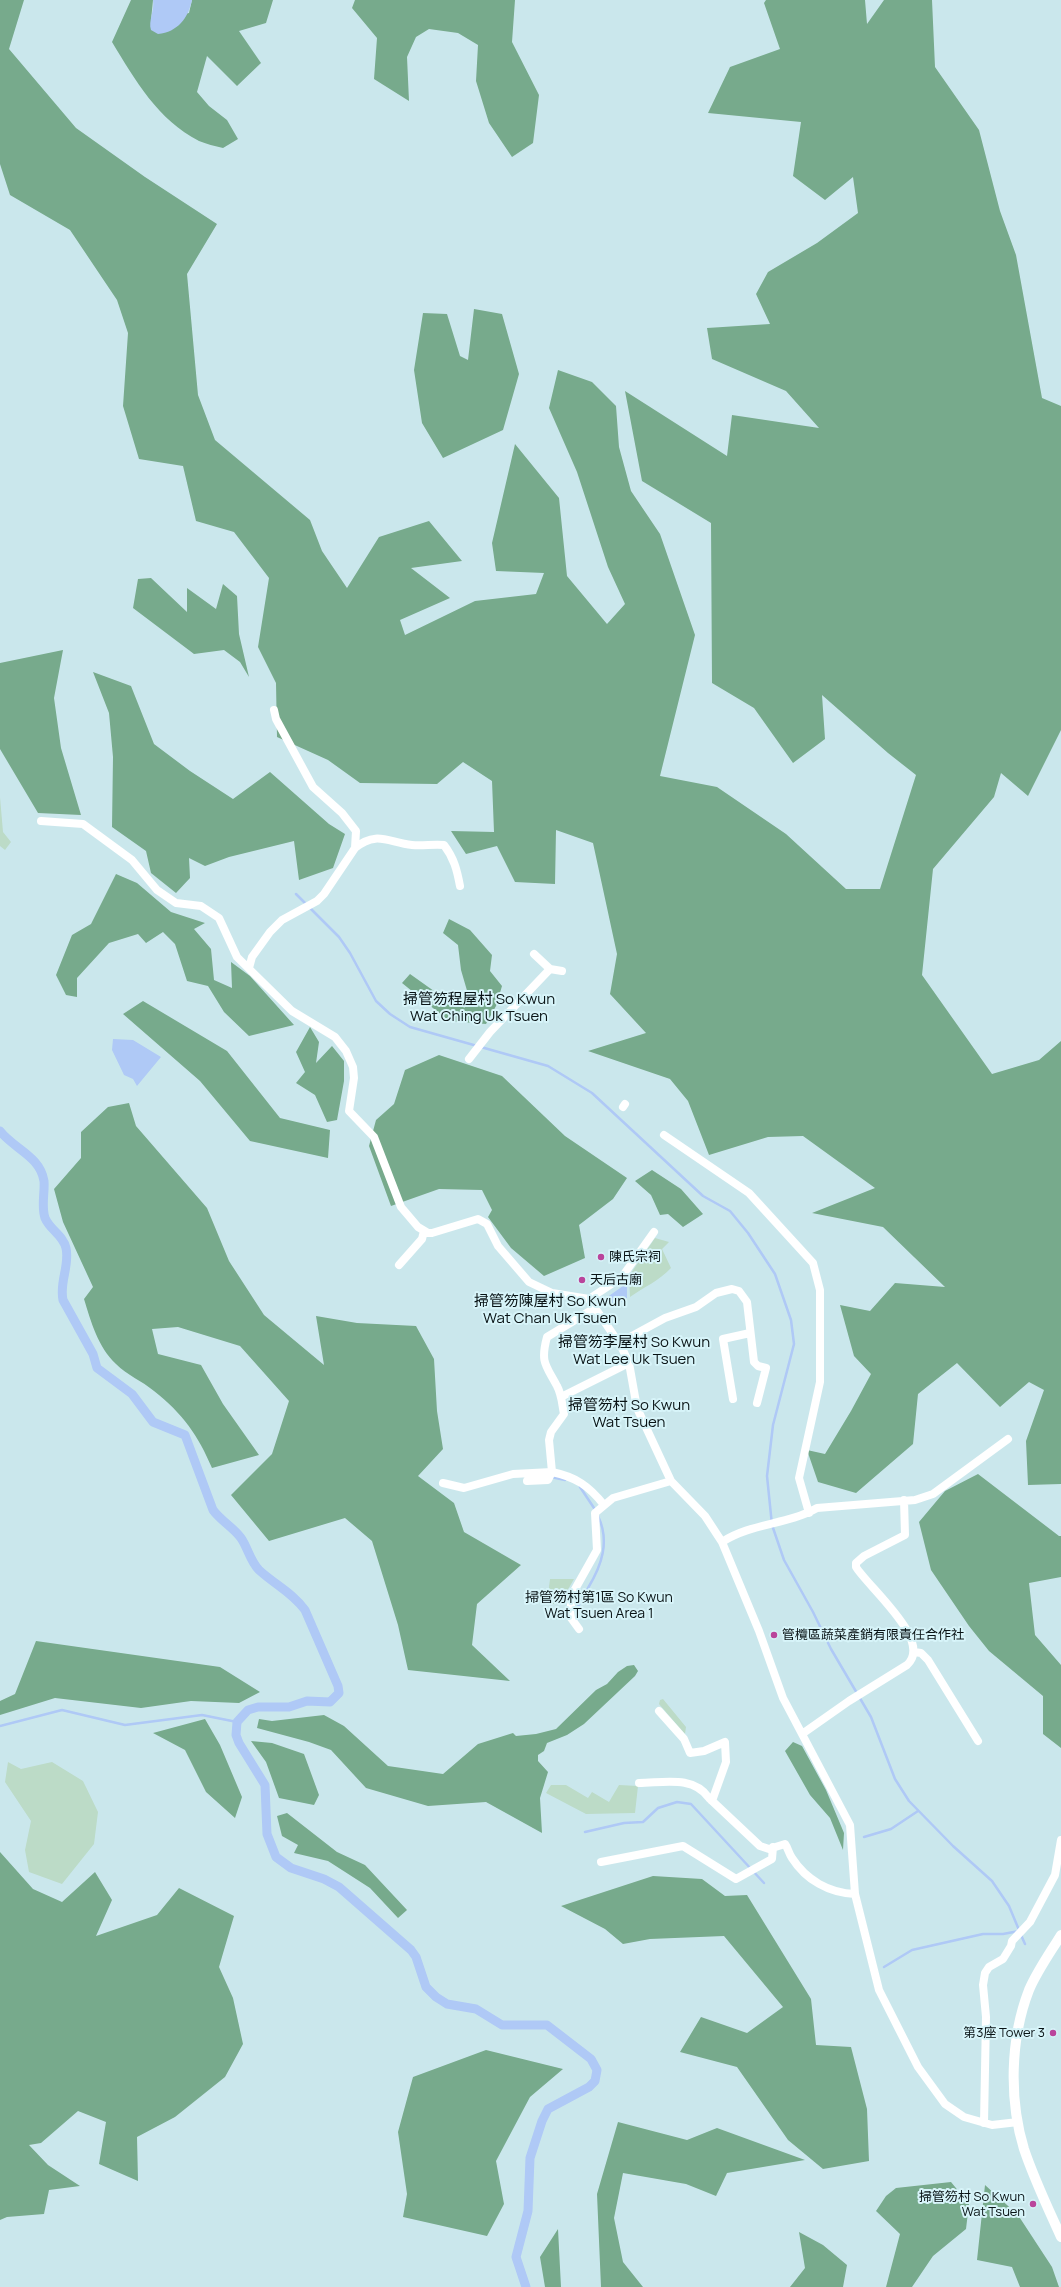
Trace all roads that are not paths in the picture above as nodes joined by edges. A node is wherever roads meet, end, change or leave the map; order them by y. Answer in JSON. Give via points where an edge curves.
{"nodes":[{"id":1,"x":274,"y":710,"type":"dead end"},
{"id":2,"x":41,"y":821,"type":"dead end"},
{"id":3,"x":355,"y":848,"type":"junction"},
{"id":4,"x":460,"y":886,"type":"dead end"},
{"id":5,"x":534,"y":954,"type":"dead end"},
{"id":6,"x":249,"y":968,"type":"junction"},
{"id":7,"x":550,"y":969,"type":"junction"},
{"id":8,"x":562,"y":971,"type":"dead end"},
{"id":9,"x":471,"y":1056,"type":"dead end"},
{"id":10,"x":664,"y":1135,"type":"dead end"},
{"id":11,"x":424,"y":1231,"type":"junction"},
{"id":12,"x":654,"y":1232,"type":"dead end"},
{"id":13,"x":398,"y":1265,"type":"dead end"},
{"id":14,"x":589,"y":1299,"type":"junction"},
{"id":15,"x":595,"y":1308,"type":"junction"},
{"id":16,"x":750,"y":1333,"type":"junction"},
{"id":17,"x":619,"y":1343,"type":"junction"},
{"id":18,"x":629,"y":1363,"type":"junction"},
{"id":19,"x":561,"y":1397,"type":"junction"},
{"id":20,"x":733,"y":1399,"type":"dead end"},
{"id":21,"x":758,"y":1403,"type":"dead end"},
{"id":22,"x":1008,"y":1439,"type":"dead end"},
{"id":23,"x":550,"y":1476,"type":"junction"},
{"id":24,"x":527,"y":1481,"type":"dead end"},
{"id":25,"x":671,"y":1481,"type":"junction"},
{"id":26,"x":443,"y":1483,"type":"dead end"},
{"id":27,"x":904,"y":1500,"type":"junction"},
{"id":28,"x":599,"y":1509,"type":"junction"},
{"id":29,"x":809,"y":1513,"type":"junction"},
{"id":30,"x":722,"y":1542,"type":"junction"},
{"id":31,"x":579,"y":1629,"type":"dead end"},
{"id":32,"x":914,"y":1652,"type":"junction"},
{"id":33,"x":660,"y":1711,"type":"dead end"},
{"id":34,"x":802,"y":1734,"type":"junction"},
{"id":35,"x":978,"y":1741,"type":"dead end"},
{"id":36,"x":639,"y":1783,"type":"dead end"},
{"id":37,"x":712,"y":1801,"type":"junction"},
{"id":38,"x":1061,"y":1840,"type":"edge"},
{"id":39,"x":773,"y":1847,"type":"junction"},
{"id":40,"x":601,"y":1862,"type":"dead end"},
{"id":41,"x":855,"y":1894,"type":"junction"},
{"id":42,"x":1061,"y":1935,"type":"edge"},
{"id":43,"x":1018,"y":2122,"type":"junction"},
{"id":44,"x":984,"y":2123,"type":"junction"},
{"id":45,"x":1061,"y":2236,"type":"edge"}],
"edges":[{"from":1,"to":3,"type":"street","via":[[276,719],[313,788],[342,813],[356,831]]},
{"from":2,"to":6,"type":"street","via":[[83,824],[132,860],[157,890],[176,903],[202,906],[208,910],[219,918],[237,957]]},
{"from":3,"to":4,"type":"street","via":[[364,841],[378,838],[413,845],[444,845],[452,856]]},
{"from":3,"to":6,"type":"street","via":[[317,901],[282,920],[270,932],[252,957]]},
{"from":5,"to":7,"type":"street"},
{"from":6,"to":11,"type":"street","via":[[292,1012],[335,1037],[346,1051],[354,1067],[349,1111],[374,1137],[402,1207]]},
{"from":7,"to":8,"type":"street"},
{"from":7,"to":9,"type":"street"},
{"from":10,"to":29,"type":"street","via":[[749,1193],[812,1263],[820,1290],[820,1382],[799,1478]]},
{"from":11,"to":13,"type":"street","via":[[422,1239]]},
{"from":11,"to":14,"type":"street","via":[[432,1233],[478,1219],[483,1220],[498,1246],[529,1282],[552,1293]]},
{"from":12,"to":14,"type":"street","via":[[622,1277]]},
{"from":14,"to":15,"type":"street"},
{"from":15,"to":17,"type":"street"},
{"from":15,"to":19,"type":"street","via":[[547,1337],[543,1359]]},
{"from":16,"to":17,"type":"street","via":[[747,1302],[739,1291],[732,1289],[716,1293],[696,1308],[665,1318]]},
{"from":16,"to":20,"type":"street","via":[[723,1339]]},
{"from":16,"to":21,"type":"street","via":[[754,1362],[766,1368]]},
{"from":17,"to":18,"type":"street"},
{"from":18,"to":19,"type":"street"},
{"from":18,"to":25,"type":"street","via":[[637,1408]]},
{"from":19,"to":23,"type":"street","via":[[563,1418],[551,1432],[549,1440]]},
{"from":22,"to":27,"type":"street","via":[[933,1494],[915,1500]]},
{"from":23,"to":24,"type":"street"},
{"from":23,"to":26,"type":"street","via":[[513,1474],[464,1488]]},
{"from":23,"to":28,"type":"street","via":[[578,1480],[590,1489]]},
{"from":25,"to":28,"type":"street","via":[[613,1498]]},
{"from":25,"to":30,"type":"street","via":[[704,1516]]},
{"from":27,"to":29,"type":"street","via":[[818,1508]]},
{"from":27,"to":32,"type":"street","via":[[905,1535],[864,1556],[856,1563],[856,1567],[906,1628]]},
{"from":28,"to":31,"type":"street","via":[[597,1550],[574,1590],[570,1610],[571,1618]]},
{"from":29,"to":30,"type":"street","via":[[735,1533]]},
{"from":30,"to":34,"type":"street","via":[[759,1631],[783,1698]]},
{"from":32,"to":34,"type":"street","via":[[907,1664]]},
{"from":32,"to":35,"type":"street","via":[[921,1653],[928,1660]]},
{"from":33,"to":37,"type":"street","via":[[684,1739],[690,1753],[704,1751],[725,1742],[726,1762]]},
{"from":34,"to":41,"type":"street","via":[[850,1825]]},
{"from":36,"to":37,"type":"street","via":[[670,1781],[692,1784],[703,1789]]},
{"from":37,"to":39,"type":"street","via":[[755,1843],[764,1848]]},
{"from":38,"to":44,"type":"street","via":[[1054,1875],[1030,1922],[1015,1938],[1003,1959],[989,1967],[983,1984],[986,2017]]},
{"from":39,"to":40,"type":"street","via":[[772,1859],[735,1879],[684,1846]]},
{"from":39,"to":41,"type":"street","via":[[785,1844],[795,1862],[827,1890]]},
{"from":41,"to":44,"type":"street","via":[[879,1990],[918,2067],[945,2104],[964,2118]]},
{"from":42,"to":43,"type":"street","via":[[1029,1991],[1017,2032],[1014,2092]]},
{"from":43,"to":44,"type":"street","via":[[992,2125]]},
{"from":43,"to":45,"type":"street","via":[[1028,2160]]}]}
